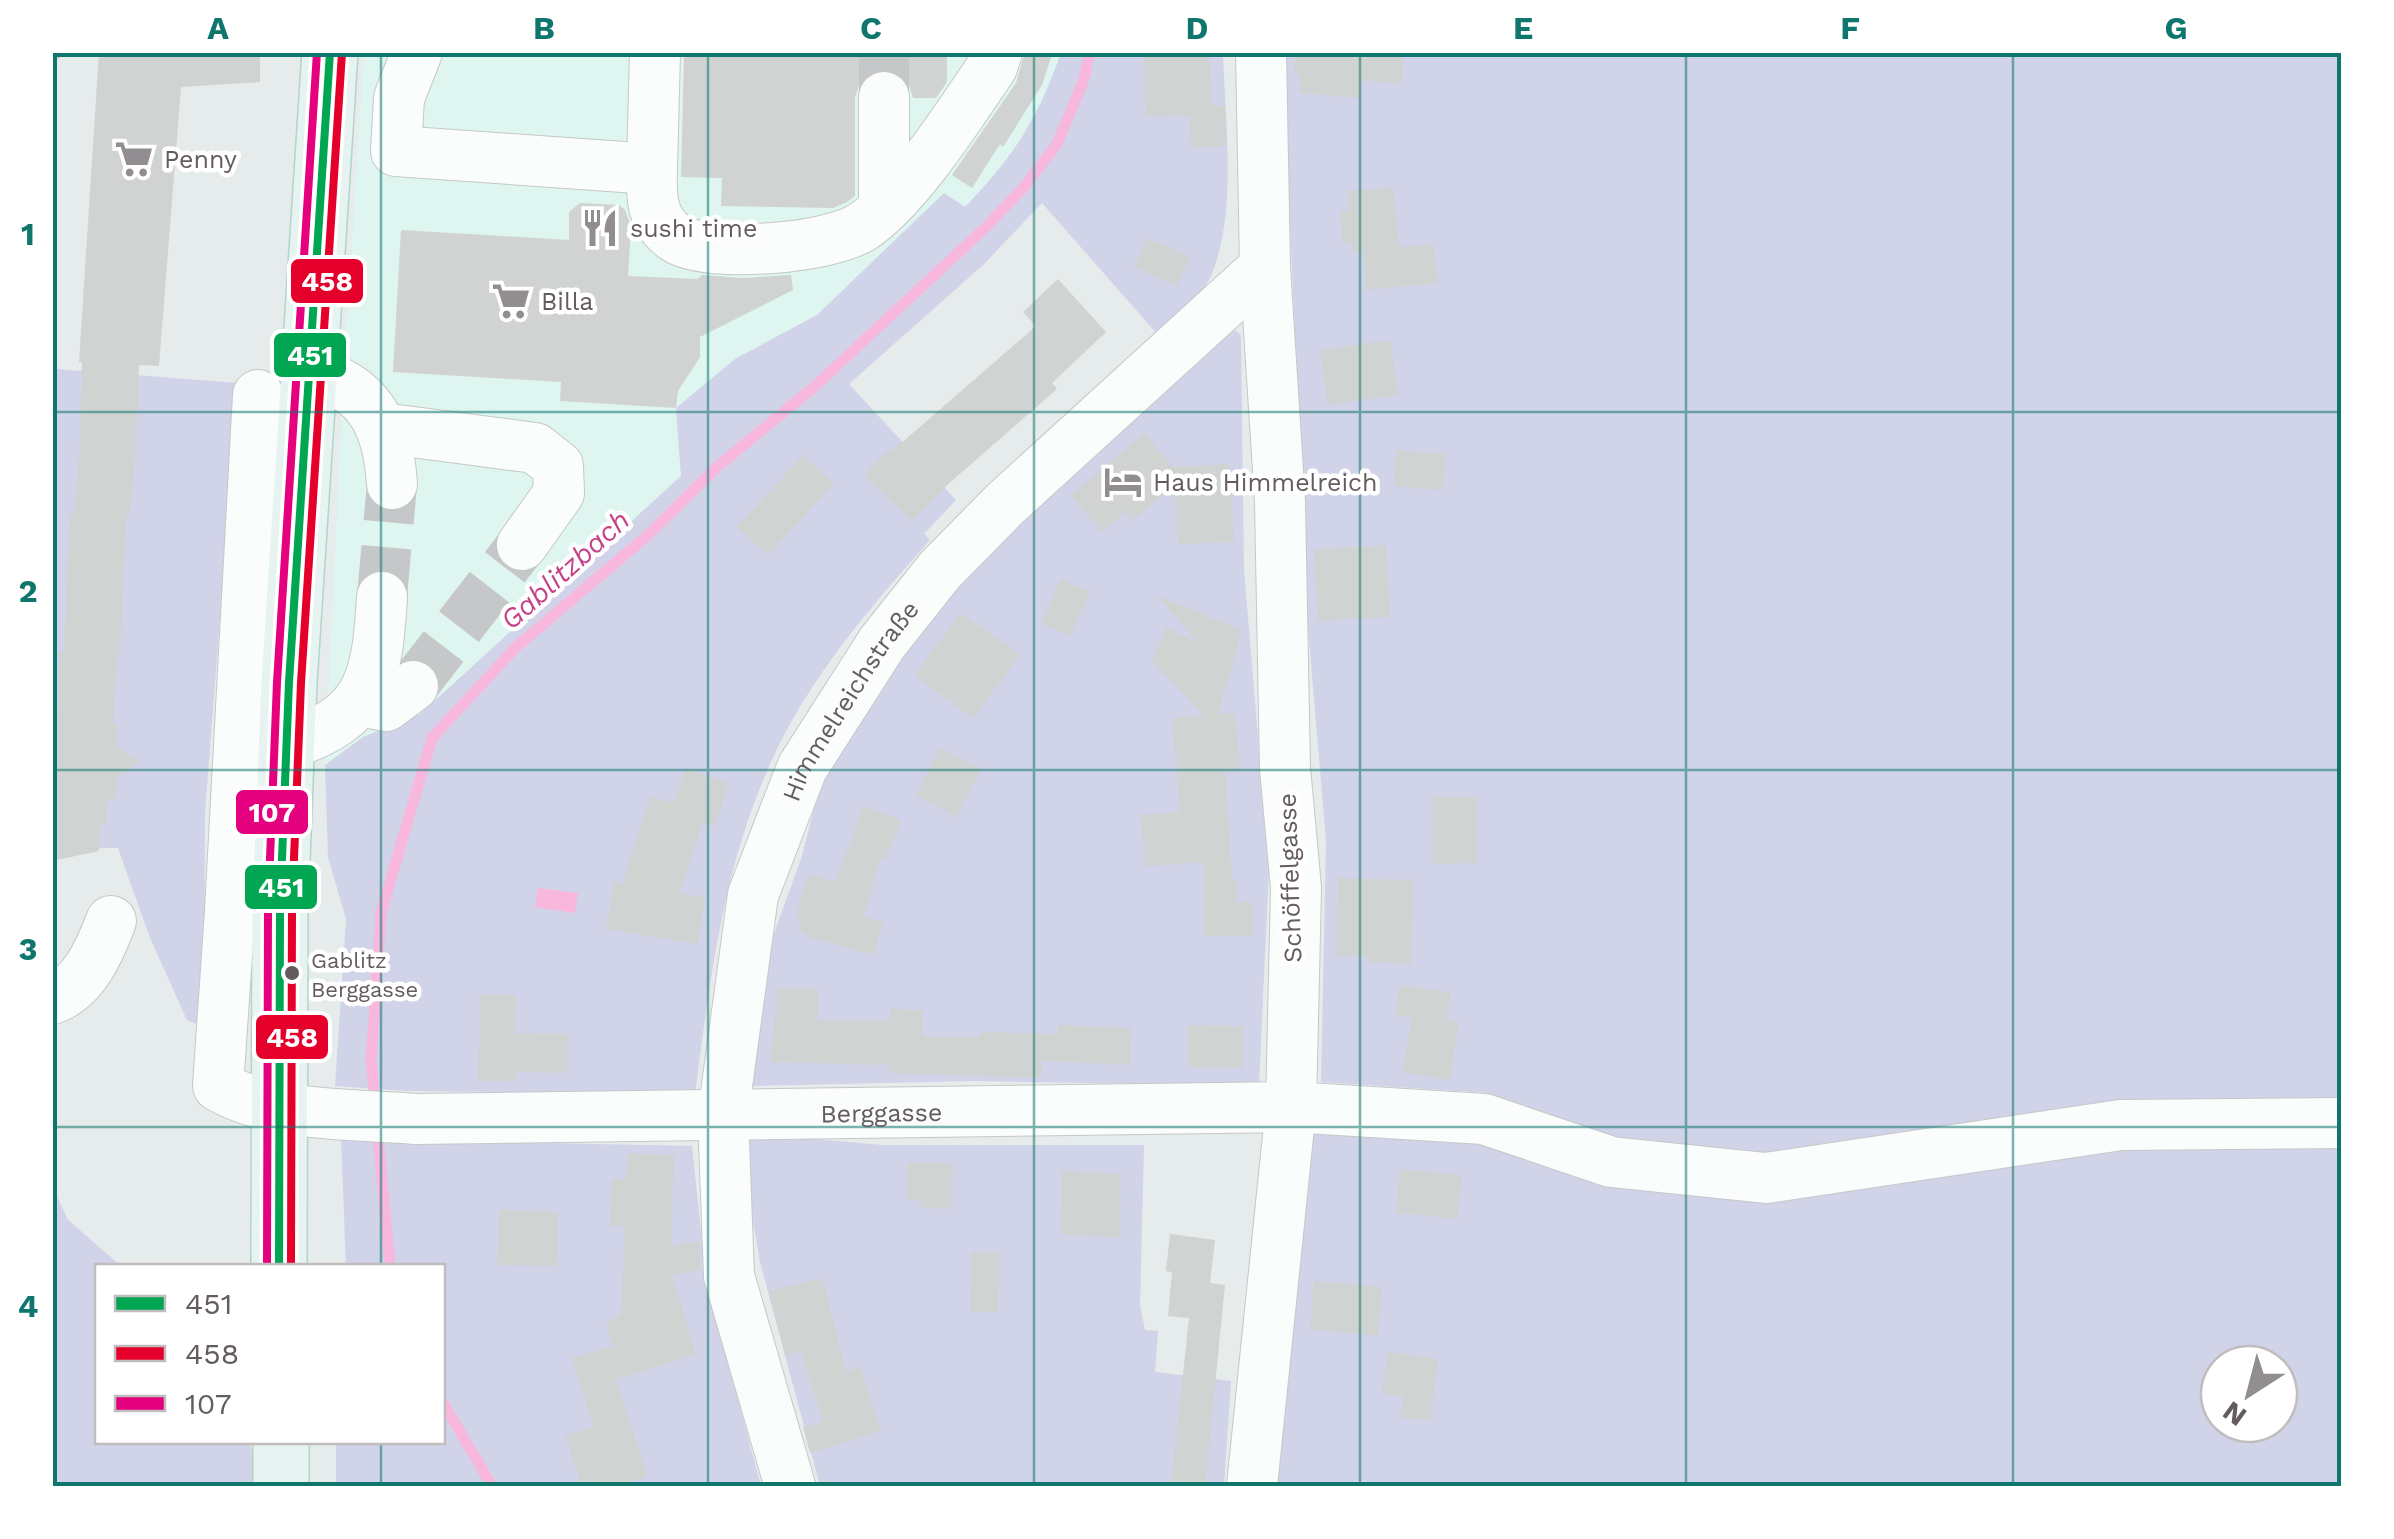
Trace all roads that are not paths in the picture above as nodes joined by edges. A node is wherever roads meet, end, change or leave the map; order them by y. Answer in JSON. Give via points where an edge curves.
{"nodes":[{"id":1,"x":330,"y":52,"type":"edge"},
{"id":2,"x":417,"y":52,"type":"edge"},
{"id":3,"x":655,"y":52,"type":"edge"},
{"id":4,"x":997,"y":52,"type":"edge"},
{"id":5,"x":1261,"y":52,"type":"edge"},
{"id":6,"x":884,"y":97,"type":"tunnel mouth"},
{"id":7,"x":399,"y":98,"type":"junction"},
{"id":8,"x":327,"y":112,"type":"junction"},
{"id":9,"x":652,"y":170,"type":"junction"},
{"id":10,"x":884,"y":207,"type":"junction"},
{"id":11,"x":1264,"y":267,"type":"junction"},
{"id":12,"x":307,"y":371,"type":"junction"},
{"id":13,"x":258,"y":395,"type":"dead end"},
{"id":14,"x":382,"y":428,"type":"junction"},
{"id":15,"x":392,"y":484,"type":"tunnel mouth"},
{"id":16,"x":522,"y":545,"type":"tunnel mouth"},
{"id":17,"x":382,"y":597,"type":"tunnel mouth"},
{"id":18,"x":413,"y":686,"type":"tunnel mouth"},
{"id":19,"x":358,"y":701,"type":"junction"},
{"id":20,"x":287,"y":744,"type":"junction"},
{"id":21,"x":111,"y":921,"type":"dead end"},
{"id":22,"x":52,"y":999,"type":"edge"},
{"id":23,"x":278,"y":1106,"type":"junction"},
{"id":24,"x":1291,"y":1107,"type":"junction"},
{"id":25,"x":722,"y":1115,"type":"junction"},
{"id":26,"x":2342,"y":1123,"type":"edge"},
{"id":27,"x":279,"y":1264,"type":"edge"},
{"id":28,"x":280,"y":1444,"type":"edge"},
{"id":29,"x":281,"y":1486,"type":"edge"},
{"id":30,"x":790,"y":1486,"type":"edge"},
{"id":31,"x":1252,"y":1486,"type":"edge"}],
"edges":[{"from":1,"to":8,"type":"main road"},
{"from":2,"to":7,"type":"street"},
{"from":3,"to":9,"type":"street"},
{"from":4,"to":10,"type":"street","via":[[934,149]]},
{"from":5,"to":11,"type":"street"},
{"from":6,"to":10,"type":"street"},
{"from":7,"to":8,"type":"street","via":[[365,96]]},
{"from":7,"to":9,"type":"street","via":[[396,151]]},
{"from":8,"to":12,"type":"main road"},
{"from":9,"to":10,"type":"street","via":[[658,220],[697,246],[808,246],[858,230]]},
{"from":11,"to":24,"type":"street","name":"Schöffelgasse","via":[[1296,888]]},
{"from":11,"to":25,"type":"street","name":"Himmelreichstraße","via":[[1005,504],[882,642],[802,768],[754,895]]},
{"from":12,"to":14,"type":"street","via":[[335,378],[360,395]]},
{"from":12,"to":20,"type":"main road"},
{"from":13,"to":23,"type":"street","name":"Berggasse","via":[[218,1086]]},
{"from":14,"to":15,"type":"street"},
{"from":14,"to":16,"type":"street","via":[[535,448],[558,466],[559,493]]},
{"from":17,"to":19,"type":"street","via":[[379,648]]},
{"from":18,"to":19,"type":"street","via":[[386,706]]},
{"from":19,"to":20,"type":"street","via":[[342,719]]},
{"from":20,"to":23,"type":"main road"},
{"from":21,"to":22,"type":"street","via":[[83,975]]},
{"from":23,"to":25,"type":"street","name":"Berggasse","via":[[416,1119]]},
{"from":23,"to":27,"type":"main road"},
{"from":24,"to":25,"type":"street","name":"Berggasse"},
{"from":24,"to":26,"type":"street","name":"Berggasse","via":[[1484,1118],[1611,1162],[1766,1178],[2121,1126]]},
{"from":24,"to":31,"type":"street","name":"Schöffelgasse"},
{"from":25,"to":30,"type":"street","name":"Himmelreichstraße","via":[[729,1276]]},
{"from":28,"to":29,"type":"main road"}]}
